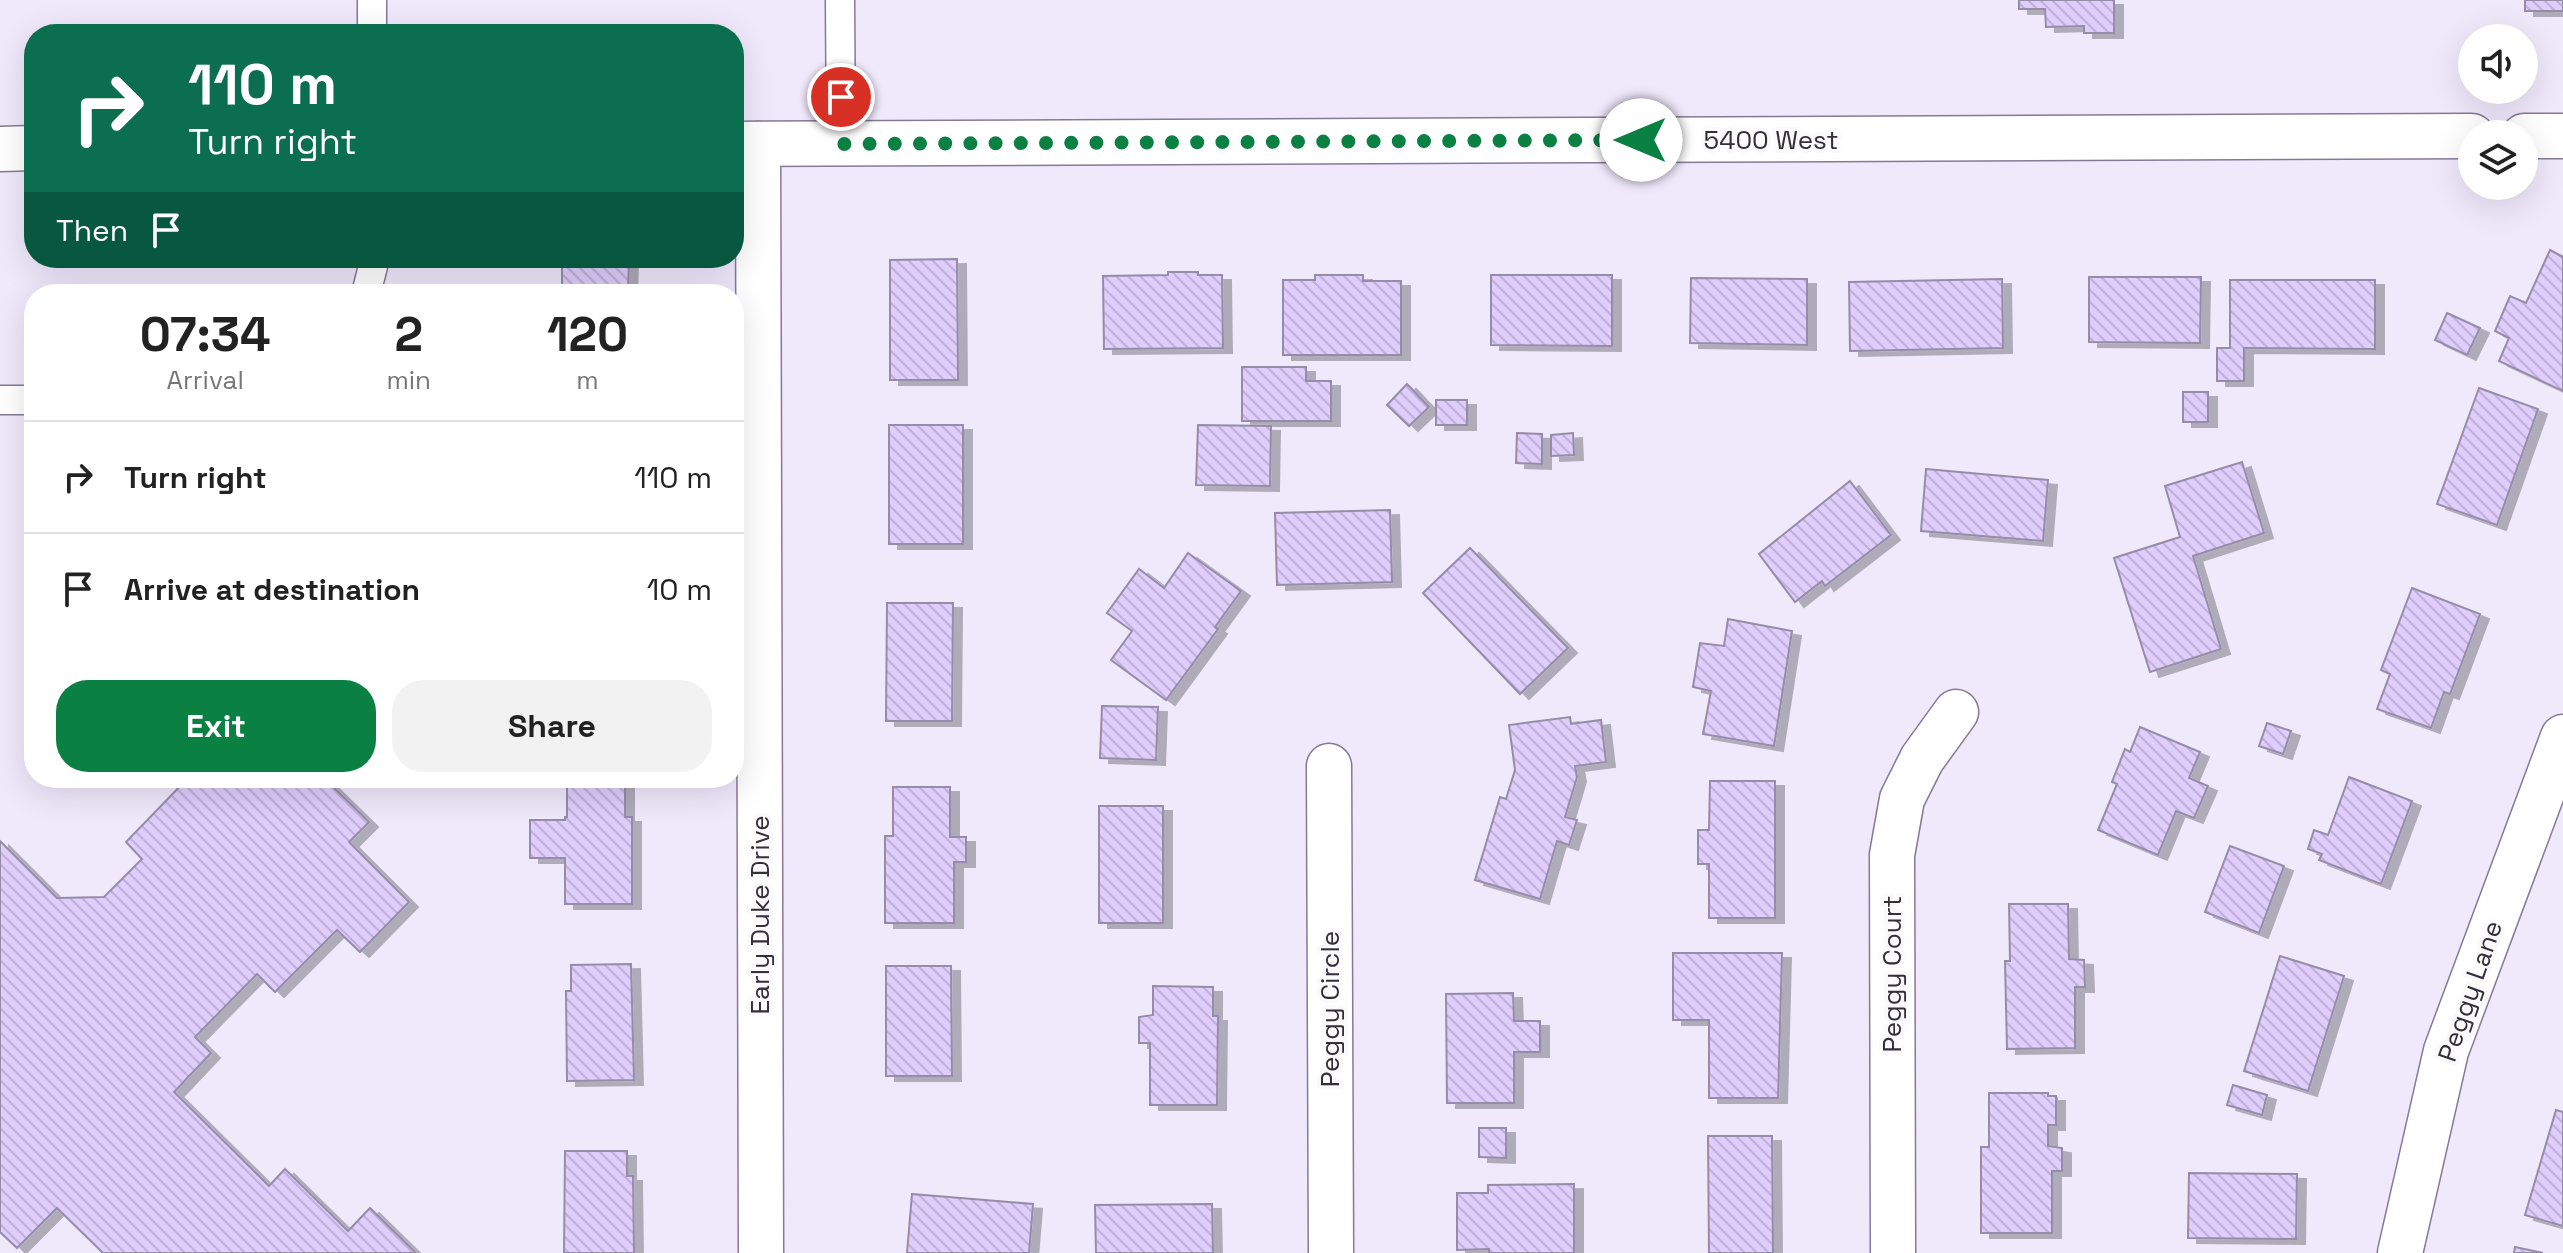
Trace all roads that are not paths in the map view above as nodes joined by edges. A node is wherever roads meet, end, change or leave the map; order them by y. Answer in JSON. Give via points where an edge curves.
{"nodes":[{"id":1,"x":372,"y":0,"type":"edge"},
{"id":2,"x":840,"y":0,"type":"edge"},
{"id":3,"x":372,"y":24,"type":"edge"},
{"id":4,"x":2458,"y":136,"type":"edge"},
{"id":5,"x":2538,"y":136,"type":"edge"},
{"id":6,"x":2563,"y":136,"type":"edge"},
{"id":7,"x":746,"y":144,"type":"edge"},
{"id":8,"x":841,"y":144,"type":"junction"},
{"id":9,"x":24,"y":148,"type":"edge"},
{"id":10,"x":0,"y":149,"type":"edge"},
{"id":11,"x":0,"y":400,"type":"edge"},
{"id":12,"x":24,"y":400,"type":"edge"},
{"id":13,"x":1956,"y":712,"type":"dead end"},
{"id":14,"x":2563,"y":737,"type":"edge"},
{"id":15,"x":1329,"y":766,"type":"dead end"},
{"id":16,"x":761,"y":1253,"type":"edge"},
{"id":17,"x":1331,"y":1253,"type":"edge"},
{"id":18,"x":1893,"y":1253,"type":"edge"},
{"id":19,"x":2400,"y":1253,"type":"edge"}],
"edges":[{"from":1,"to":3,"type":"lane"},
{"from":2,"to":8,"type":"lane"},
{"from":4,"to":8,"type":"street","name":"5400 West"},
{"from":5,"to":6,"type":"street"},
{"from":7,"to":8,"type":"street","name":"5400 West"},
{"from":7,"to":16,"type":"street","name":"Early Duke Drive"},
{"from":9,"to":10,"type":"street"},
{"from":11,"to":12,"type":"lane"},
{"from":13,"to":18,"type":"street","name":"Peggy Court","via":[[1922,759],[1902,799],[1892,855]]},
{"from":14,"to":19,"type":"street","name":"Peggy Lane","via":[[2446,1051]]},
{"from":15,"to":17,"type":"street","name":"Peggy Circle"}]}
